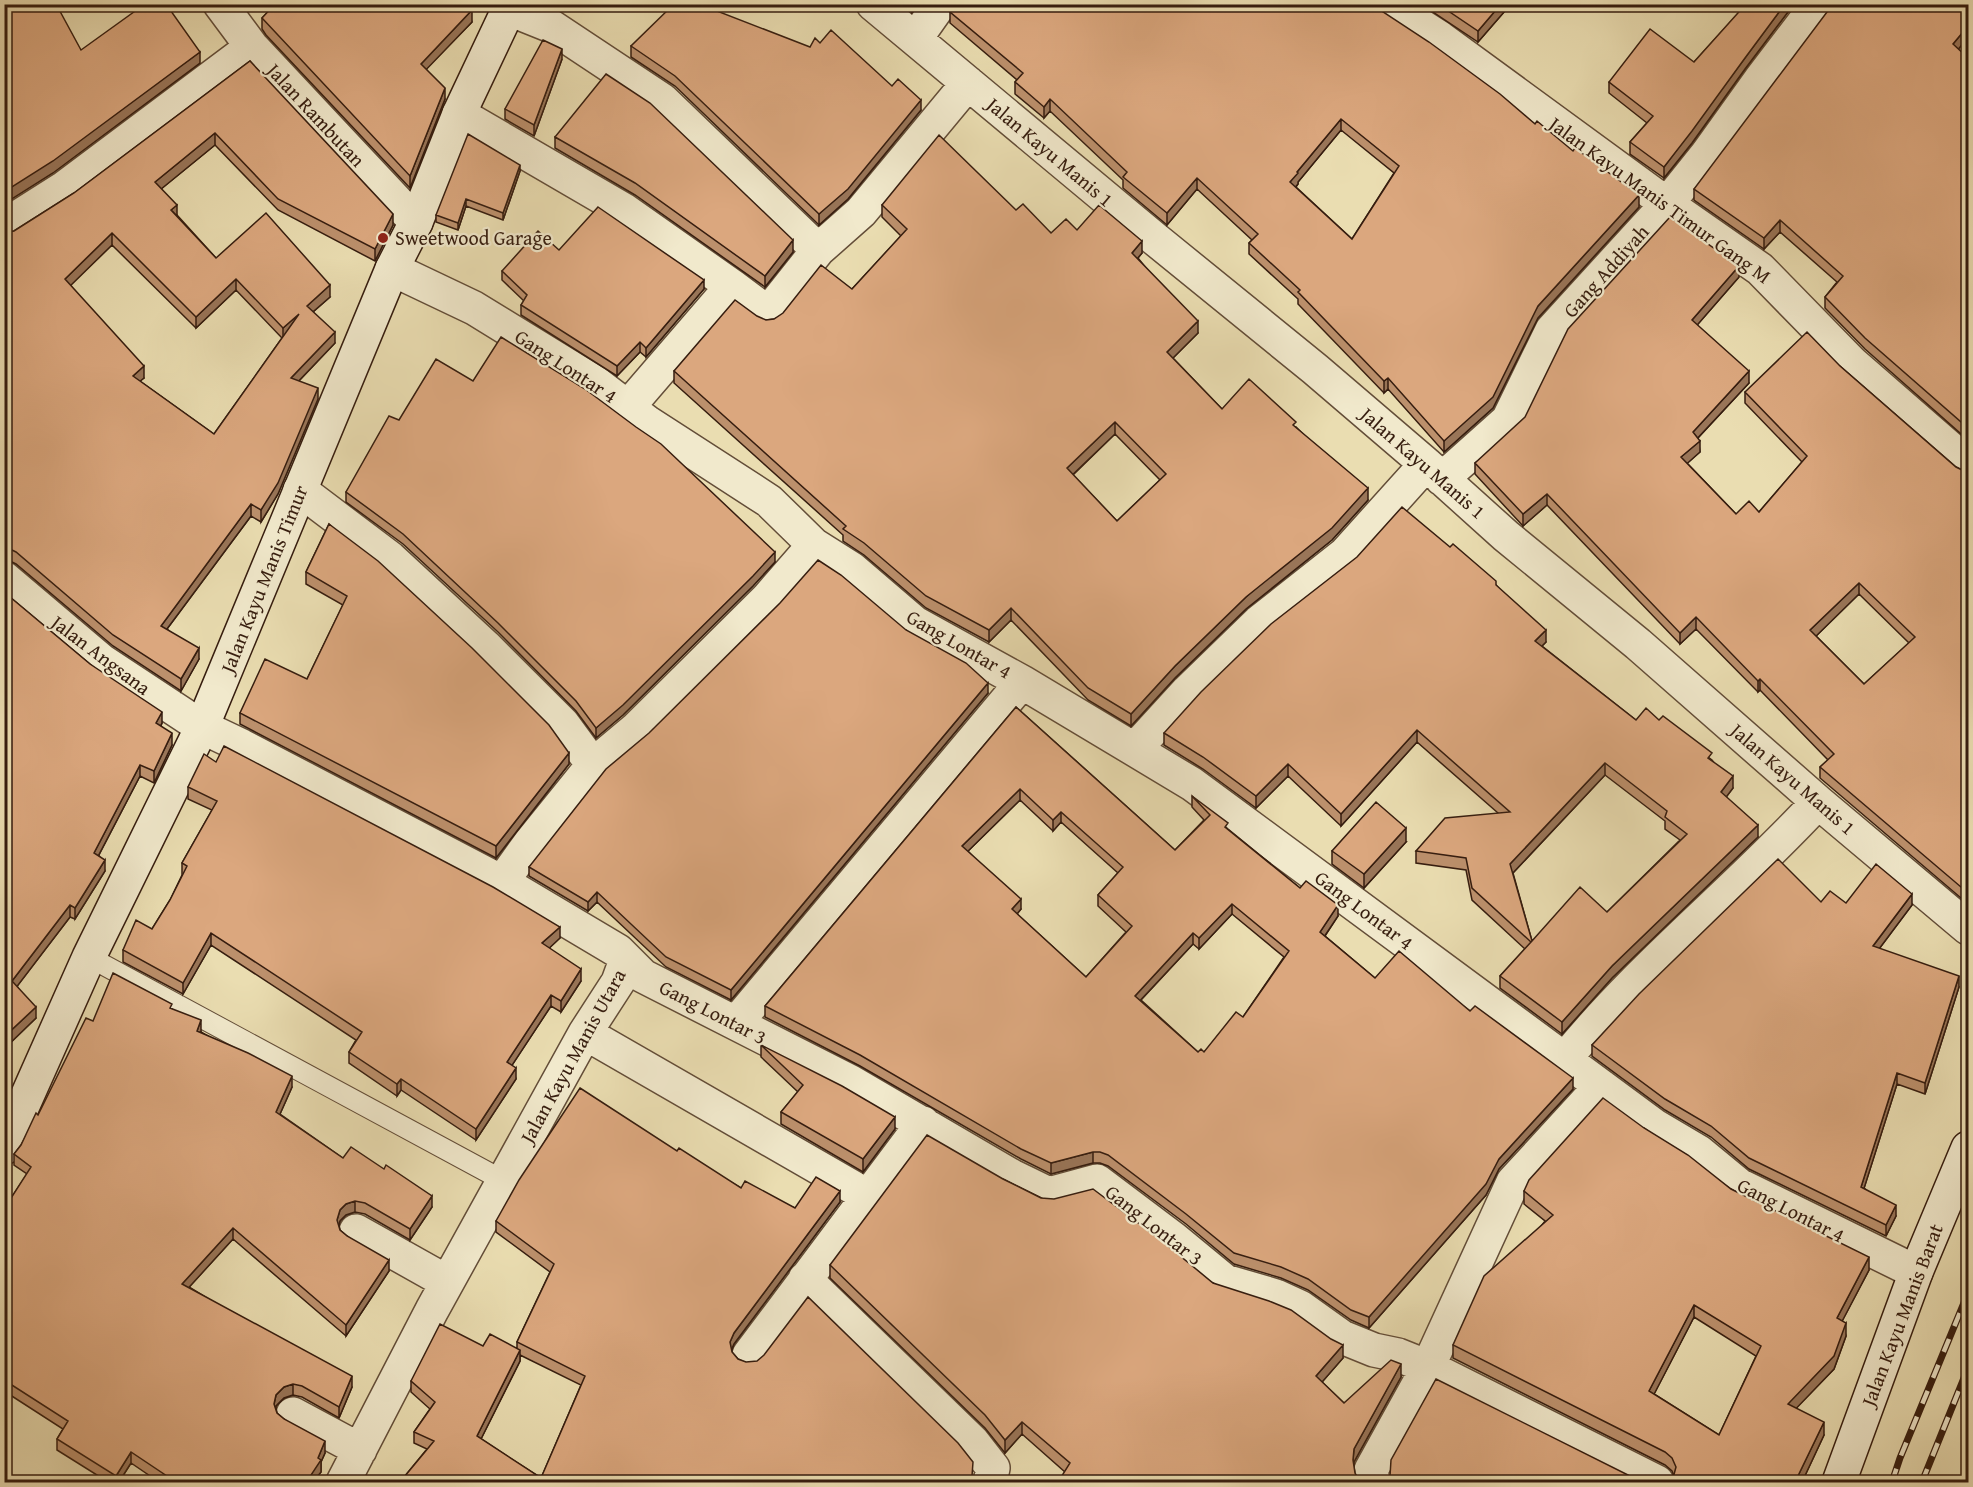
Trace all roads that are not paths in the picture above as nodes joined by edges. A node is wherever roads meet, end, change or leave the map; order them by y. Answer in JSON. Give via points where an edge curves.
{"nodes":[{"id":1,"x":220,"y":4,"type":"edge"},
{"id":2,"x":873,"y":4,"type":"edge"},
{"id":3,"x":940,"y":4,"type":"edge"},
{"id":4,"x":1818,"y":4,"type":"edge"},
{"id":5,"x":510,"y":7,"type":"edge"},
{"id":6,"x":1399,"y":8,"type":"edge"},
{"id":7,"x":916,"y":38,"type":"junction"},
{"id":8,"x":252,"y":47,"type":"junction"},
{"id":9,"x":968,"y":82,"type":"junction"},
{"id":10,"x":459,"y":114,"type":"junction"},
{"id":11,"x":1666,"y":204,"type":"junction"},
{"id":12,"x":416,"y":222,"type":"junction"},
{"id":13,"x":4,"y":226,"type":"edge"},
{"id":14,"x":818,"y":250,"type":"junction"},
{"id":15,"x":392,"y":269,"type":"junction"},
{"id":16,"x":732,"y":286,"type":"junction"},
{"id":17,"x":628,"y":407,"type":"junction"},
{"id":18,"x":1968,"y":464,"type":"edge"},
{"id":19,"x":1434,"y":472,"type":"junction"},
{"id":20,"x":300,"y":490,"type":"junction"},
{"id":21,"x":814,"y":545,"type":"junction"},
{"id":22,"x":4,"y":578,"type":"edge"},
{"id":23,"x":1023,"y":682,"type":"junction"},
{"id":24,"x":183,"y":714,"type":"junction"},
{"id":25,"x":1135,"y":749,"type":"junction"},
{"id":26,"x":593,"y":765,"type":"junction"},
{"id":27,"x":1818,"y":802,"type":"junction"},
{"id":28,"x":502,"y":882,"type":"junction"},
{"id":29,"x":1968,"y":928,"type":"edge"},
{"id":30,"x":89,"y":957,"type":"junction"},
{"id":31,"x":626,"y":960,"type":"junction"},
{"id":32,"x":736,"y":1023,"type":"junction"},
{"id":33,"x":585,"y":1033,"type":"junction"},
{"id":34,"x":1565,"y":1059,"type":"junction"},
{"id":35,"x":1601,"y":1086,"type":"junction"},
{"id":36,"x":923,"y":1123,"type":"junction"},
{"id":37,"x":4,"y":1148,"type":"edge"},
{"id":38,"x":1968,"y":1148,"type":"edge"},
{"id":39,"x":504,"y":1181,"type":"junction"},
{"id":40,"x":854,"y":1188,"type":"dead end"},
{"id":41,"x":356,"y":1231,"type":"dead end"},
{"id":42,"x":1916,"y":1272,"type":"junction"},
{"id":43,"x":805,"y":1279,"type":"junction"},
{"id":44,"x":447,"y":1282,"type":"junction"},
{"id":45,"x":749,"y":1355,"type":"dead end"},
{"id":46,"x":1428,"y":1367,"type":"junction"},
{"id":47,"x":293,"y":1414,"type":"dead end"},
{"id":48,"x":360,"y":1450,"type":"junction"},
{"id":49,"x":343,"y":1482,"type":"edge"},
{"id":50,"x":990,"y":1482,"type":"edge"},
{"id":51,"x":1373,"y":1482,"type":"edge"},
{"id":52,"x":1657,"y":1482,"type":"edge"},
{"id":53,"x":1839,"y":1482,"type":"edge"}],
"edges":[{"from":1,"to":8,"type":"street","name":"Jalan Rambutan"},
{"from":2,"to":7,"type":"street","name":"Jalan Kayu Manis 1"},
{"from":3,"to":7,"type":"street"},
{"from":4,"to":11,"type":"street","name":"Gang Addiyah"},
{"from":5,"to":10,"type":"street","name":"Jalan Kayu Manis Timur"},
{"from":5,"to":14,"type":"street","via":[[549,25],[662,100]]},
{"from":6,"to":11,"type":"street","name":"Jalan Kayu Manis Timur Gang M"},
{"from":7,"to":9,"type":"street","name":"Jalan Kayu Manis 1"},
{"from":8,"to":12,"type":"street","name":"Jalan Rambutan"},
{"from":8,"to":13,"type":"street","via":[[64,188]]},
{"from":9,"to":14,"type":"street","via":[[861,212]]},
{"from":9,"to":19,"type":"street","name":"Jalan Kayu Manis 1"},
{"from":10,"to":12,"type":"street","name":"Jalan Kayu Manis Timur"},
{"from":10,"to":16,"type":"street","via":[[624,210]]},
{"from":11,"to":18,"type":"street","name":"Jalan Kayu Manis Timur Gang M","via":[[1760,269],[1852,363]]},
{"from":11,"to":19,"type":"street","name":"Gang Addiyah","via":[[1552,330],[1508,420]]},
{"from":12,"to":15,"type":"street","name":"Jalan Kayu Manis Timur"},
{"from":14,"to":16,"type":"street","via":[[768,313]]},
{"from":15,"to":17,"type":"street","name":"Gang Lontar 4","via":[[474,308]]},
{"from":15,"to":20,"type":"street","name":"Jalan Kayu Manis Timur"},
{"from":16,"to":17,"type":"street"},
{"from":17,"to":21,"type":"street","name":"Gang Lontar 4","via":[[654,428],[769,501]]},
{"from":19,"to":25,"type":"street","name":"Gang Addiyah","via":[[1345,554],[1259,622]]},
{"from":19,"to":27,"type":"street","name":"Jalan Kayu Manis 1"},
{"from":20,"to":24,"type":"street","name":"Jalan Kayu Manis Timur"},
{"from":20,"to":26,"type":"street","via":[[390,558],[485,646],[563,723]]},
{"from":21,"to":23,"type":"street","name":"Gang Lontar 4","via":[[852,569],[915,623]]},
{"from":21,"to":26,"type":"street","via":[[767,599],[636,729]]},
{"from":22,"to":24,"type":"street","name":"Jalan Angsana","via":[[102,661]]},
{"from":23,"to":25,"type":"street","name":"Gang Lontar 4"},
{"from":23,"to":32,"type":"street"},
{"from":24,"to":28,"type":"street","name":"Jalan Kayu Manis Utara"},
{"from":24,"to":30,"type":"street","name":"Jalan Kayu Manis Timur"},
{"from":25,"to":34,"type":"street","name":"Gang Lontar 4","via":[[1192,784]]},
{"from":26,"to":28,"type":"street"},
{"from":27,"to":29,"type":"street","name":"Jalan Kayu Manis 1"},
{"from":27,"to":34,"type":"street","via":[[1653,963]]},
{"from":28,"to":31,"type":"street","name":"Jalan Kayu Manis Utara","via":[[618,951]]},
{"from":30,"to":37,"type":"street","name":"Jalan Kayu Manis Timur"},
{"from":30,"to":39,"type":"lane"},
{"from":31,"to":32,"type":"street","name":"Gang Lontar 3","via":[[643,976]]},
{"from":31,"to":33,"type":"street","name":"Jalan Kayu Manis Utara","via":[[618,982]]},
{"from":32,"to":36,"type":"street","name":"Gang Lontar 3"},
{"from":33,"to":39,"type":"street","name":"Jalan Kayu Manis Utara"},
{"from":33,"to":40,"type":"street"},
{"from":34,"to":35,"type":"street","name":"Gang Lontar 4"},
{"from":35,"to":42,"type":"street","name":"Gang Lontar 4","via":[[1655,1126],[1699,1152],[1739,1185]]},
{"from":35,"to":46,"type":"street","via":[[1513,1182]]},
{"from":36,"to":43,"type":"street"},
{"from":36,"to":46,"type":"street","name":"Gang Lontar 3","via":[[1049,1194],[1097,1181],[1225,1281],[1276,1296],[1300,1307],[1342,1337]]},
{"from":38,"to":42,"type":"street","name":"Jalan Kayu Manis Barat"},
{"from":39,"to":44,"type":"street","name":"Jalan Kayu Manis Utara"},
{"from":41,"to":44,"type":"street"},
{"from":42,"to":53,"type":"street","name":"Jalan Kayu Manis Barat"},
{"from":43,"to":45,"type":"street"},
{"from":43,"to":50,"type":"street","via":[[972,1441],[993,1468]]},
{"from":44,"to":48,"type":"street","name":"Jalan Kayu Manis Utara"},
{"from":46,"to":51,"type":"street","via":[[1371,1470]]},
{"from":46,"to":52,"type":"street","name":"Gang Lontar 3"},
{"from":47,"to":48,"type":"street"},
{"from":48,"to":49,"type":"street","name":"Jalan Kayu Manis Utara"}]}
